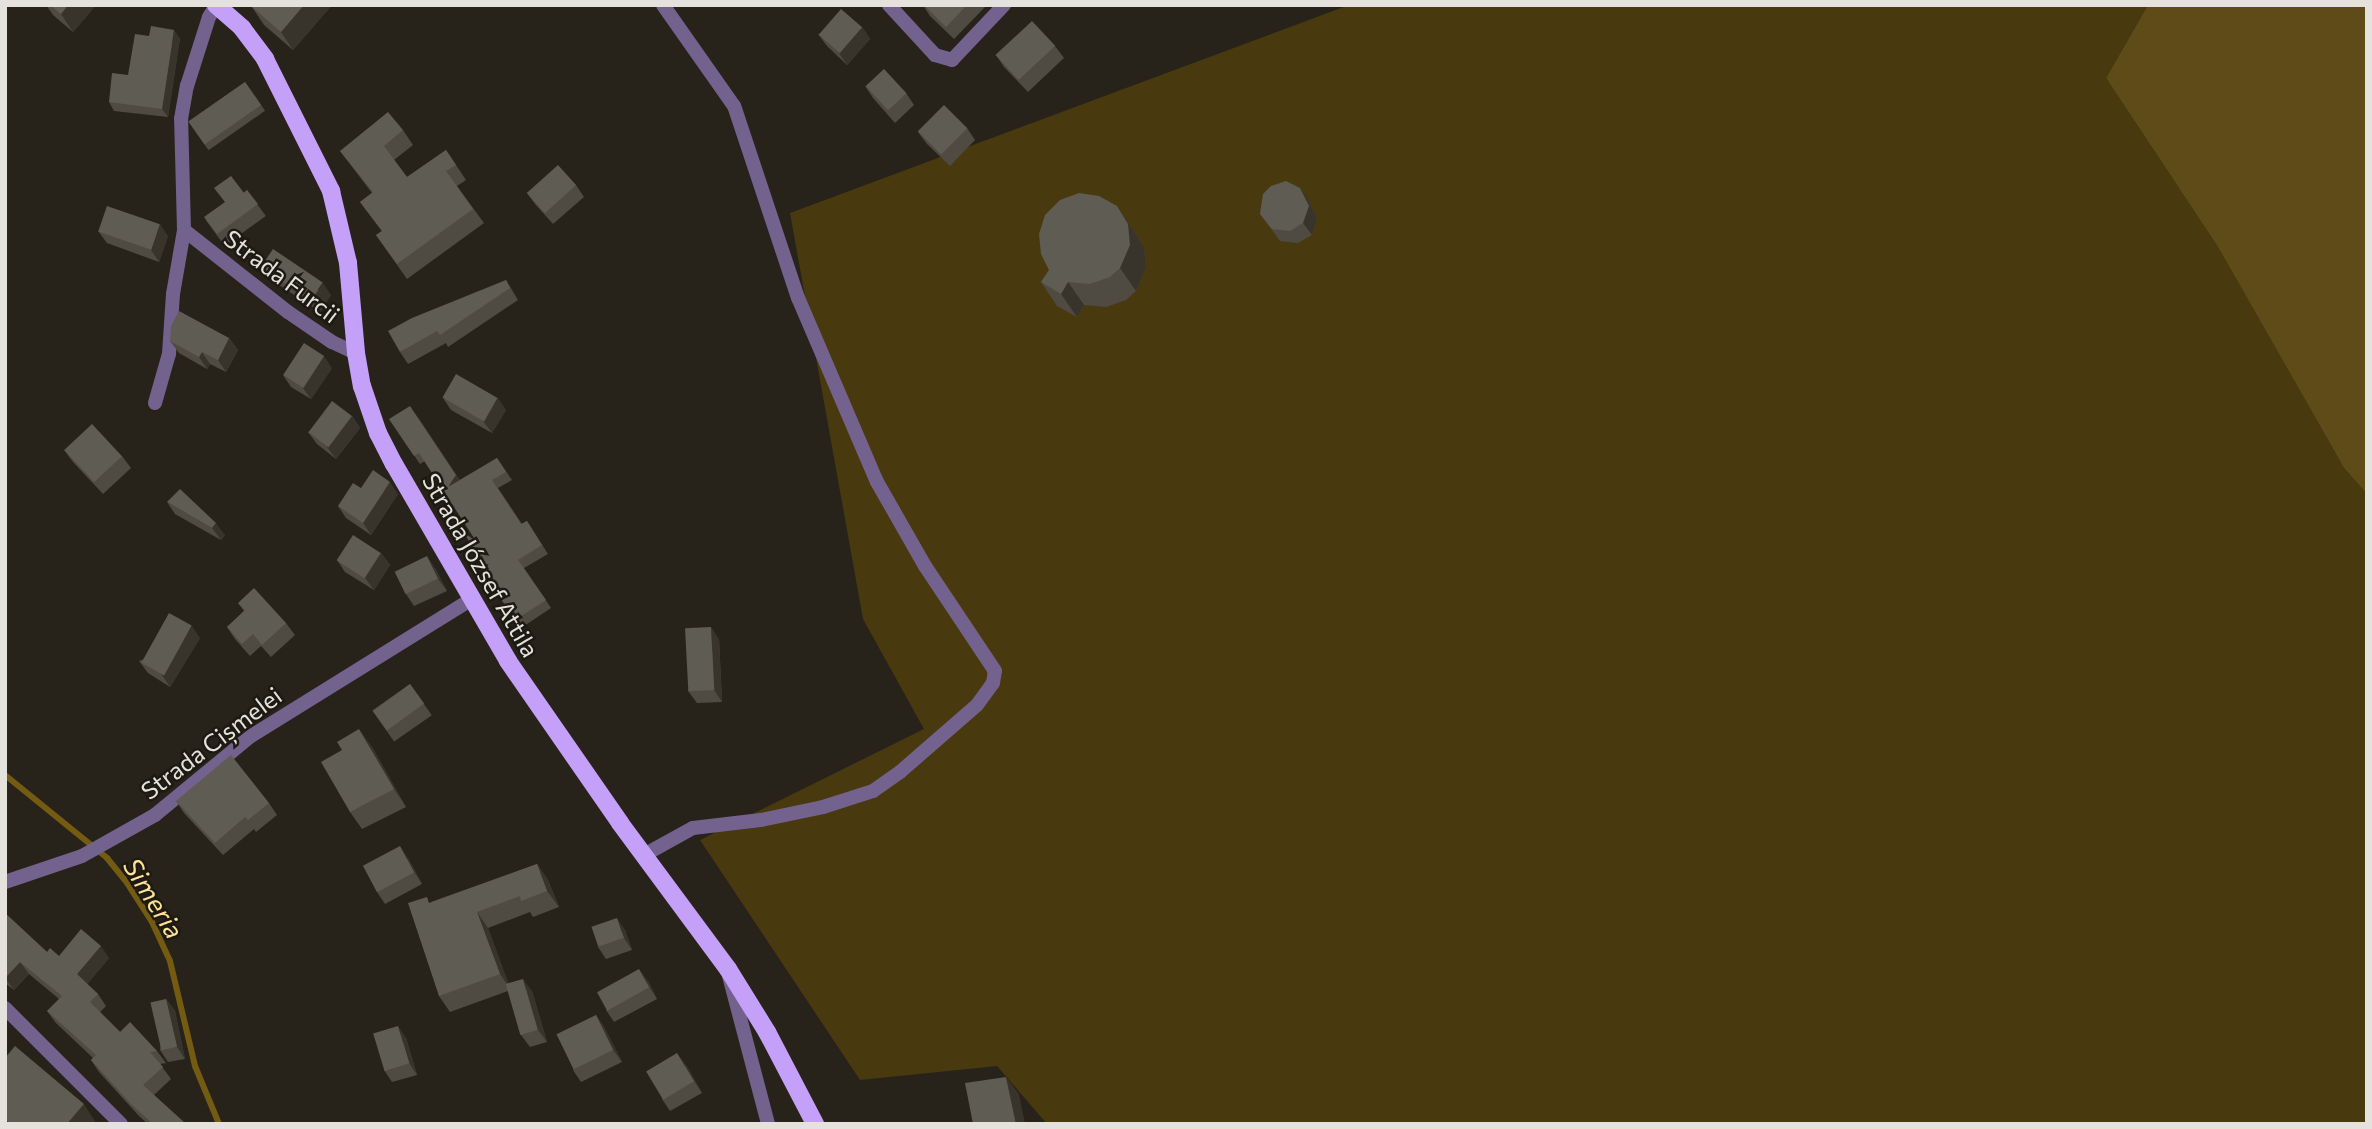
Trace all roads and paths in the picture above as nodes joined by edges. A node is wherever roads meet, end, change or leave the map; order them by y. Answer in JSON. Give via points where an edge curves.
{"nodes":[{"id":1,"x":216,"y":5,"type":"edge"},
{"id":2,"x":663,"y":5,"type":"edge"},
{"id":3,"x":889,"y":5,"type":"edge"},
{"id":4,"x":1003,"y":5,"type":"edge"},
{"id":5,"x":184,"y":230,"type":"junction"},
{"id":6,"x":356,"y":353,"type":"junction"},
{"id":7,"x":155,"y":403,"type":"dead end"},
{"id":8,"x":470,"y":600,"type":"junction"},
{"id":9,"x":644,"y":855,"type":"junction"},
{"id":10,"x":5,"y":882,"type":"edge"},
{"id":11,"x":728,"y":969,"type":"junction"},
{"id":12,"x":5,"y":1008,"type":"edge"},
{"id":13,"x":121,"y":1124,"type":"edge"},
{"id":14,"x":768,"y":1124,"type":"edge"},
{"id":15,"x":815,"y":1124,"type":"edge"}],
"edges":[{"from":1,"to":5,"type":"street","via":[[191,74],[181,119]]},
{"from":1,"to":6,"type":"main road","name":"Strada József Attila","via":[[242,28],[265,59],[331,191],[348,263]]},
{"from":2,"to":9,"type":"street","via":[[734,106],[798,298],[877,482],[925,566],[995,671],[993,683],[977,705],[873,790],[823,807],[693,828]]},
{"from":3,"to":4,"type":"street","via":[[935,55],[952,60]]},
{"from":5,"to":6,"type":"street","name":"Strada Furcii","via":[[288,312]]},
{"from":5,"to":7,"type":"street","via":[[169,354]]},
{"from":6,"to":8,"type":"main road","name":"Strada József Attila","via":[[379,433]]},
{"from":8,"to":9,"type":"main road","name":"Strada József Attila"},
{"from":8,"to":10,"type":"street","name":"Strada Cișmelei","via":[[251,736],[155,815],[82,856]]},
{"from":9,"to":11,"type":"main road","name":"Strada József Attila"},
{"from":11,"to":14,"type":"street","name":"Strada József Attila"},
{"from":11,"to":15,"type":"main road"},
{"from":12,"to":13,"type":"street"}]}
